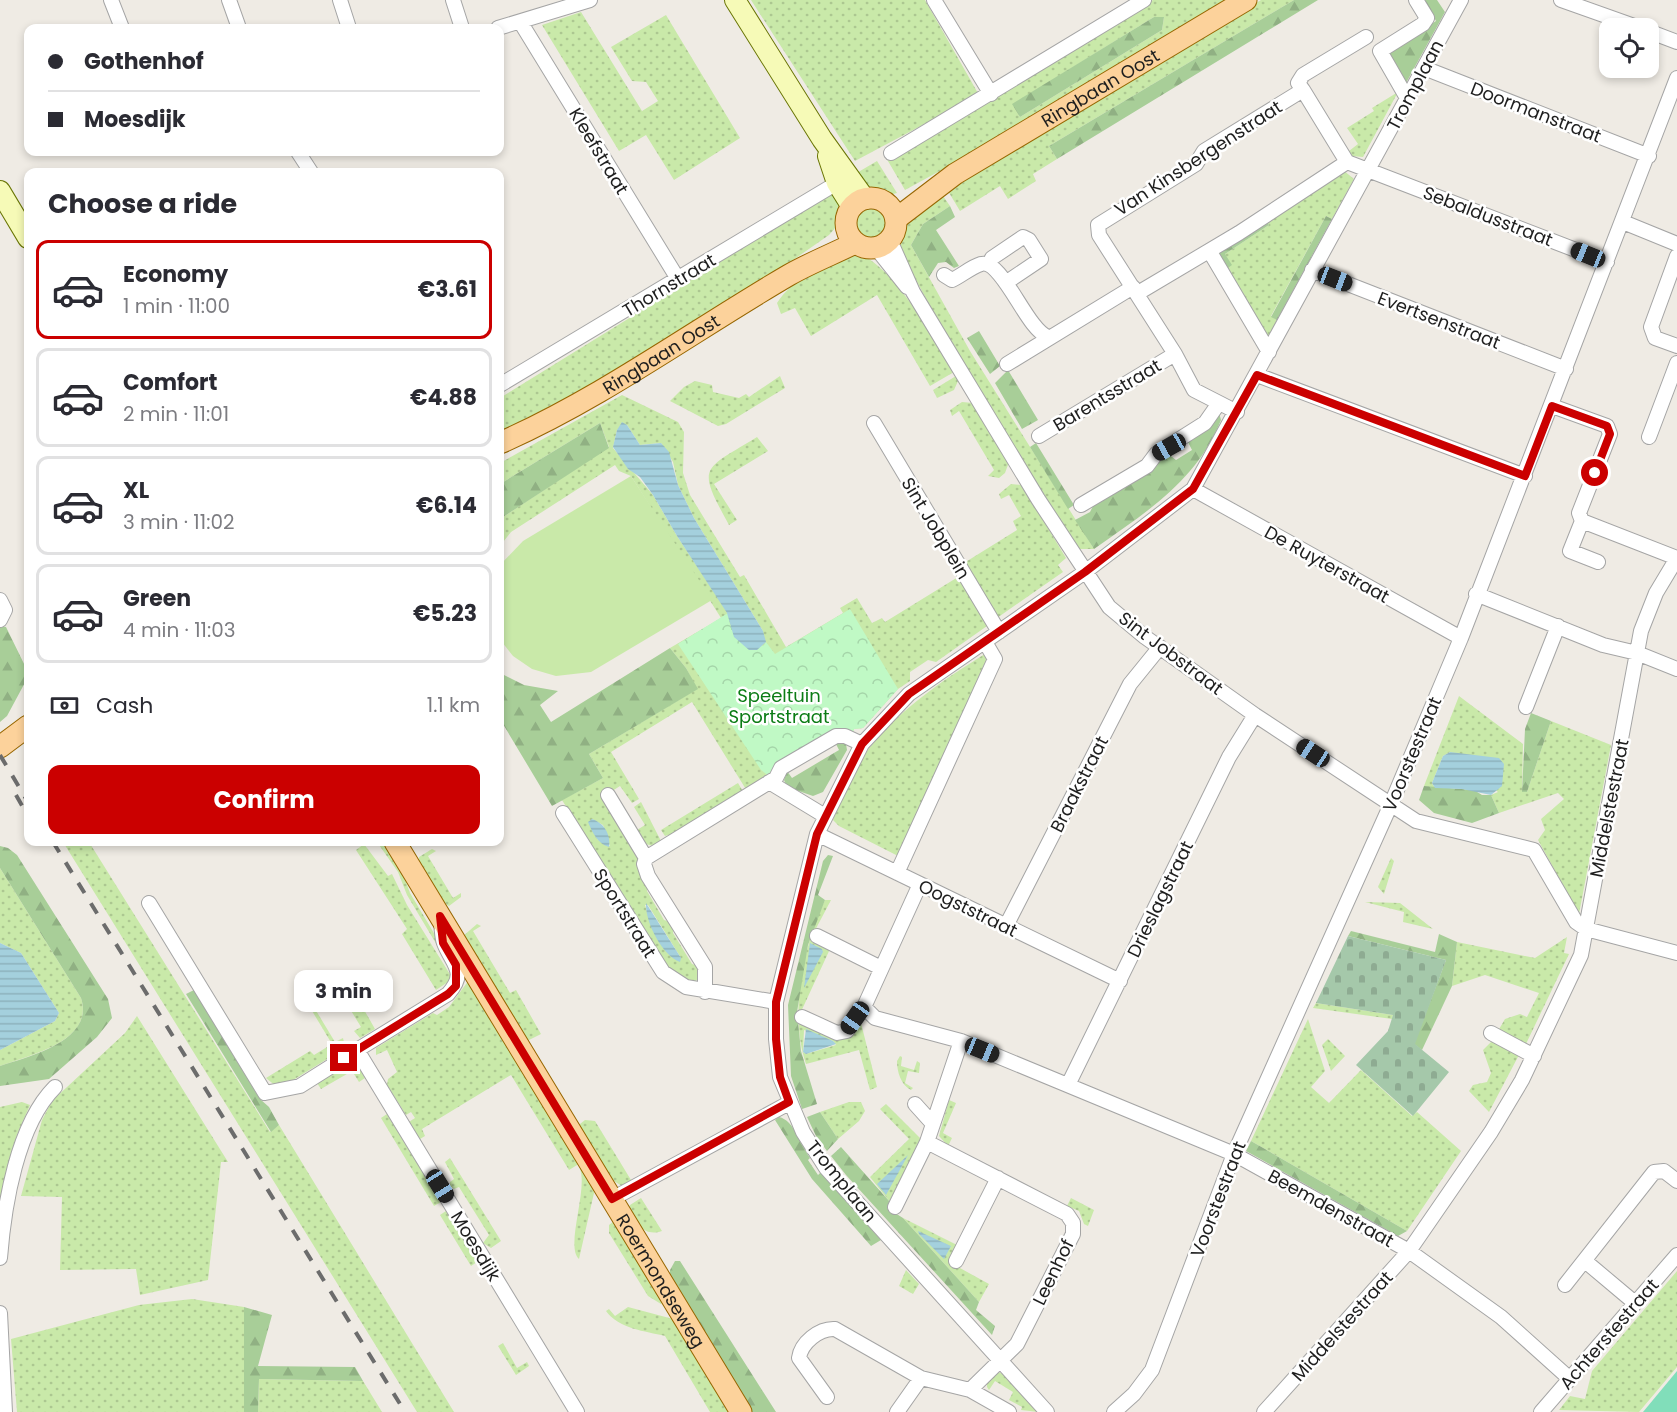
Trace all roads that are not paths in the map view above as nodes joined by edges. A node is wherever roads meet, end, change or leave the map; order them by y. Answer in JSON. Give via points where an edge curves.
{"nodes":[{"id":1,"x":111,"y":0,"type":"edge"},
{"id":2,"x":229,"y":0,"type":"edge"},
{"id":3,"x":340,"y":0,"type":"edge"},
{"id":4,"x":453,"y":0,"type":"edge"},
{"id":5,"x":735,"y":0,"type":"edge"},
{"id":6,"x":934,"y":0,"type":"edge"},
{"id":7,"x":1144,"y":0,"type":"edge"},
{"id":8,"x":1246,"y":0,"type":"edge"},
{"id":9,"x":1416,"y":0,"type":"edge"},
{"id":10,"x":1461,"y":0,"type":"edge"},
{"id":11,"x":1561,"y":0,"type":"edge"},
{"id":12,"x":581,"y":1,"type":"edge"},
{"id":13,"x":1612,"y":18,"type":"edge"},
{"id":14,"x":521,"y":22,"type":"junction"},
{"id":15,"x":120,"y":24,"type":"edge"},
{"id":16,"x":238,"y":24,"type":"edge"},
{"id":17,"x":348,"y":24,"type":"edge"},
{"id":18,"x":461,"y":24,"type":"edge"},
{"id":19,"x":504,"y":26,"type":"edge"},
{"id":20,"x":1659,"y":36,"type":"edge"},
{"id":21,"x":1366,"y":37,"type":"dead end"},
{"id":22,"x":1677,"y":42,"type":"edge"},
{"id":23,"x":1424,"y":68,"type":"junction"},
{"id":24,"x":1677,"y":78,"type":"edge"},
{"id":25,"x":1303,"y":90,"type":"junction"},
{"id":26,"x":991,"y":94,"type":"junction"},
{"id":27,"x":1407,"y":98,"type":"junction"},
{"id":28,"x":822,"y":139,"type":"junction"},
{"id":29,"x":891,"y":153,"type":"dead end"},
{"id":30,"x":1649,"y":156,"type":"junction"},
{"id":31,"x":1347,"y":162,"type":"junction"},
{"id":32,"x":1369,"y":170,"type":"junction"},
{"id":33,"x":837,"y":183,"type":"junction"},
{"id":34,"x":0,"y":191,"type":"edge"},
{"id":35,"x":858,"y":203,"type":"junction"},
{"id":36,"x":891,"y":211,"type":"junction"},
{"id":37,"x":1623,"y":222,"type":"junction"},
{"id":38,"x":24,"y":231,"type":"edge"},
{"id":39,"x":850,"y":235,"type":"junction"},
{"id":40,"x":883,"y":244,"type":"junction"},
{"id":41,"x":1677,"y":244,"type":"edge"},
{"id":42,"x":1210,"y":252,"type":"junction"},
{"id":43,"x":1677,"y":256,"type":"edge"},
{"id":44,"x":1607,"y":262,"type":"junction"},
{"id":45,"x":989,"y":265,"type":"junction"},
{"id":46,"x":1312,"y":270,"type":"junction"},
{"id":47,"x":944,"y":275,"type":"dead end"},
{"id":48,"x":678,"y":279,"type":"junction"},
{"id":49,"x":1007,"y":282,"type":"junction"},
{"id":50,"x":1135,"y":290,"type":"junction"},
{"id":51,"x":1048,"y":337,"type":"junction"},
{"id":52,"x":1677,"y":346,"type":"edge"},
{"id":53,"x":1269,"y":352,"type":"junction"},
{"id":54,"x":1175,"y":354,"type":"junction"},
{"id":55,"x":1677,"y":363,"type":"edge"},
{"id":56,"x":1007,"y":364,"type":"dead end"},
{"id":57,"x":1566,"y":369,"type":"junction"},
{"id":58,"x":1257,"y":375,"type":"junction"},
{"id":59,"x":504,"y":383,"type":"edge"},
{"id":60,"x":1219,"y":403,"type":"junction"},
{"id":61,"x":1552,"y":406,"type":"junction"},
{"id":62,"x":1237,"y":412,"type":"junction"},
{"id":63,"x":874,"y":423,"type":"dead end"},
{"id":64,"x":531,"y":429,"type":"junction"},
{"id":65,"x":1039,"y":436,"type":"dead end"},
{"id":66,"x":1649,"y":437,"type":"dead end"},
{"id":67,"x":504,"y":441,"type":"edge"},
{"id":68,"x":504,"y":451,"type":"edge"},
{"id":69,"x":1525,"y":476,"type":"junction"},
{"id":70,"x":1193,"y":489,"type":"junction"},
{"id":71,"x":1081,"y":505,"type":"dead end"},
{"id":72,"x":1582,"y":521,"type":"junction"},
{"id":73,"x":1677,"y":558,"type":"edge"},
{"id":74,"x":1598,"y":562,"type":"dead end"},
{"id":75,"x":1085,"y":572,"type":"junction"},
{"id":76,"x":1476,"y":594,"type":"junction"},
{"id":77,"x":0,"y":600,"type":"edge"},
{"id":78,"x":0,"y":620,"type":"edge"},
{"id":79,"x":1558,"y":626,"type":"junction"},
{"id":80,"x":999,"y":632,"type":"junction"},
{"id":81,"x":1461,"y":638,"type":"junction"},
{"id":82,"x":985,"y":642,"type":"junction"},
{"id":83,"x":1160,"y":647,"type":"junction"},
{"id":84,"x":1637,"y":653,"type":"junction"},
{"id":85,"x":1677,"y":669,"type":"edge"},
{"id":86,"x":1526,"y":707,"type":"dead end"},
{"id":87,"x":1255,"y":715,"type":"junction"},
{"id":88,"x":24,"y":729,"type":"edge"},
{"id":89,"x":24,"y":741,"type":"edge"},
{"id":90,"x":862,"y":744,"type":"junction"},
{"id":91,"x":0,"y":747,"type":"edge"},
{"id":92,"x":0,"y":755,"type":"edge"},
{"id":93,"x":769,"y":782,"type":"junction"},
{"id":94,"x":608,"y":795,"type":"dead end"},
{"id":95,"x":1391,"y":804,"type":"junction"},
{"id":96,"x":563,"y":813,"type":"dead end"},
{"id":97,"x":825,"y":816,"type":"junction"},
{"id":98,"x":817,"y":834,"type":"junction"},
{"id":99,"x":397,"y":846,"type":"edge"},
{"id":100,"x":646,"y":858,"type":"junction"},
{"id":101,"x":897,"y":873,"type":"junction"},
{"id":102,"x":920,"y":884,"type":"junction"},
{"id":103,"x":149,"y":903,"type":"dead end"},
{"id":104,"x":440,"y":916,"type":"junction"},
{"id":105,"x":1006,"y":926,"type":"junction"},
{"id":106,"x":1586,"y":929,"type":"junction"},
{"id":107,"x":817,"y":936,"type":"dead end"},
{"id":108,"x":1677,"y":954,"type":"edge"},
{"id":109,"x":881,"y":968,"type":"junction"},
{"id":110,"x":1119,"y":981,"type":"junction"},
{"id":111,"x":705,"y":992,"type":"junction"},
{"id":112,"x":776,"y":1002,"type":"junction"},
{"id":113,"x":864,"y":1006,"type":"junction"},
{"id":114,"x":802,"y":1017,"type":"dead end"},
{"id":115,"x":1491,"y":1033,"type":"dead end"},
{"id":116,"x":961,"y":1041,"type":"junction"},
{"id":117,"x":357,"y":1050,"type":"junction"},
{"id":118,"x":1534,"y":1056,"type":"junction"},
{"id":119,"x":1068,"y":1085,"type":"junction"},
{"id":120,"x":55,"y":1087,"type":"dead end"},
{"id":121,"x":789,"y":1102,"type":"junction"},
{"id":122,"x":915,"y":1104,"type":"dead end"},
{"id":123,"x":933,"y":1124,"type":"junction"},
{"id":124,"x":927,"y":1142,"type":"junction"},
{"id":125,"x":1234,"y":1154,"type":"junction"},
{"id":126,"x":998,"y":1178,"type":"junction"},
{"id":127,"x":1677,"y":1181,"type":"edge"},
{"id":128,"x":612,"y":1199,"type":"junction"},
{"id":129,"x":895,"y":1206,"type":"dead end"},
{"id":130,"x":1409,"y":1251,"type":"junction"},
{"id":131,"x":1677,"y":1255,"type":"edge"},
{"id":132,"x":0,"y":1258,"type":"edge"},
{"id":133,"x":956,"y":1261,"type":"dead end"},
{"id":134,"x":1585,"y":1261,"type":"junction"},
{"id":135,"x":1565,"y":1285,"type":"dead end"},
{"id":136,"x":1635,"y":1303,"type":"junction"},
{"id":137,"x":0,"y":1312,"type":"edge"},
{"id":138,"x":999,"y":1362,"type":"junction"},
{"id":139,"x":921,"y":1378,"type":"junction"},
{"id":140,"x":1570,"y":1379,"type":"junction"},
{"id":141,"x":970,"y":1390,"type":"junction"},
{"id":142,"x":827,"y":1397,"type":"dead end"},
{"id":143,"x":5,"y":1412,"type":"edge"},
{"id":144,"x":578,"y":1412,"type":"edge"},
{"id":145,"x":741,"y":1412,"type":"edge"},
{"id":146,"x":897,"y":1412,"type":"edge"},
{"id":147,"x":1009,"y":1412,"type":"edge"},
{"id":148,"x":1047,"y":1412,"type":"edge"},
{"id":149,"x":1114,"y":1412,"type":"edge"},
{"id":150,"x":1264,"y":1412,"type":"edge"},
{"id":151,"x":1541,"y":1412,"type":"edge"}],
"edges":[{"from":1,"to":15,"type":"street"},
{"from":2,"to":16,"type":"street"},
{"from":3,"to":17,"type":"street"},
{"from":4,"to":18,"type":"street"},
{"from":5,"to":28,"type":"street"},
{"from":6,"to":26,"type":"street"},
{"from":7,"to":26,"type":"street"},
{"from":8,"to":36,"type":"main road","name":"Ringbaan Oost"},
{"from":9,"to":27,"type":"street","via":[[1427,18],[1423,24],[1380,51]]},
{"from":10,"to":23,"type":"street","name":"Tromplaan"},
{"from":11,"to":13,"type":"street"},
{"from":12,"to":14,"type":"street"},
{"from":14,"to":19,"type":"street"},
{"from":14,"to":48,"type":"street","name":"Kleefstraat"},
{"from":20,"to":22,"type":"street"},
{"from":21,"to":25,"type":"street","via":[[1303,75],[1298,83]]},
{"from":23,"to":27,"type":"street","name":"Tromplaan"},
{"from":23,"to":30,"type":"street","name":"Doormanstraat"},
{"from":24,"to":30,"type":"street","name":"Voorstestraat"},
{"from":25,"to":31,"type":"street"},
{"from":25,"to":50,"type":"street","name":"Van Kinsbergenstraat","via":[[1204,151],[1196,164],[1098,225],[1099,235]]},
{"from":26,"to":29,"type":"street"},
{"from":27,"to":32,"type":"street","name":"Tromplaan"},
{"from":28,"to":33,"type":"street"},
{"from":28,"to":35,"type":"street"},
{"from":30,"to":37,"type":"street","name":"Voorstestraat"},
{"from":31,"to":32,"type":"street"},
{"from":31,"to":42,"type":"street"},
{"from":32,"to":44,"type":"street","name":"Sebaldusstraat"},
{"from":32,"to":46,"type":"street","name":"Tromplaan"},
{"from":33,"to":35,"type":"street"},
{"from":33,"to":48,"type":"street","name":"Thornstraat"},
{"from":34,"to":38,"type":"street"},
{"from":35,"to":36,"type":"main road","via":[[880,200]]},
{"from":35,"to":39,"type":"main road","via":[[846,220]]},
{"from":36,"to":40,"type":"main road","via":[[894,233]]},
{"from":37,"to":41,"type":"street"},
{"from":37,"to":44,"type":"street","name":"Voorstestraat"},
{"from":39,"to":40,"type":"main road","via":[[868,249]]},
{"from":39,"to":64,"type":"main road","name":"Ringbaan Oost","via":[[822,244],[791,274]]},
{"from":40,"to":75,"type":"street","name":"Sint Jobstraat"},
{"from":42,"to":50,"type":"street"},
{"from":42,"to":53,"type":"street"},
{"from":43,"to":52,"type":"street","via":[[1651,327],[1655,338]]},
{"from":44,"to":57,"type":"street","name":"Voorstestraat"},
{"from":45,"to":47,"type":"street","via":[[982,264],[952,280]]},
{"from":45,"to":49,"type":"street"},
{"from":45,"to":49,"type":"street","via":[[992,258],[1023,237],[1029,240],[1041,259]]},
{"from":46,"to":53,"type":"street","name":"Tromplaan"},
{"from":46,"to":57,"type":"street","name":"Evertsenstraat"},
{"from":48,"to":59,"type":"street","name":"Thornstraat"},
{"from":49,"to":51,"type":"street","via":[[1034,329]]},
{"from":50,"to":51,"type":"street"},
{"from":50,"to":54,"type":"street","name":"Van Kinsbergenstraat"},
{"from":51,"to":56,"type":"street"},
{"from":53,"to":58,"type":"street","name":"Tromplaan"},
{"from":54,"to":60,"type":"street","name":"Van Kinsbergenstraat","via":[[1194,390]]},
{"from":54,"to":65,"type":"street","name":"Barentsstraat"},
{"from":55,"to":66,"type":"street"},
{"from":57,"to":61,"type":"street","name":"Voorstestraat"},
{"from":58,"to":62,"type":"street","name":"Tromplaan"},
{"from":58,"to":69,"type":"street"},
{"from":60,"to":62,"type":"street","name":"Van Kinsbergenstraat"},
{"from":60,"to":71,"type":"street","via":[[1205,423],[1156,454],[1147,465]]},
{"from":61,"to":69,"type":"street","name":"Voorstestraat"},
{"from":61,"to":72,"type":"street","via":[[1607,426],[1610,434],[1579,513]]},
{"from":62,"to":70,"type":"street","name":"Tromplaan"},
{"from":63,"to":80,"type":"street","name":"Sint Jobplein"},
{"from":64,"to":67,"type":"main road","name":"Ringbaan Oost"},
{"from":64,"to":68,"type":"main road","name":"Ringbaan Oost"},
{"from":69,"to":76,"type":"street","name":"Voorstestraat"},
{"from":70,"to":75,"type":"street","name":"Tromplaan"},
{"from":70,"to":81,"type":"street","name":"De Ruyterstraat"},
{"from":72,"to":73,"type":"street"},
{"from":72,"to":74,"type":"street","via":[[1570,551]]},
{"from":73,"to":84,"type":"street","name":"Middelstestraat","via":[[1656,593]]},
{"from":75,"to":80,"type":"street","name":"Tromplaan"},
{"from":75,"to":83,"type":"street","name":"Sint Jobstraat","via":[[1109,607]]},
{"from":76,"to":79,"type":"street"},
{"from":76,"to":81,"type":"street","name":"Voorstestraat"},
{"from":77,"to":78,"type":"street","via":[[5,610]]},
{"from":79,"to":84,"type":"street","via":[[1603,645]]},
{"from":79,"to":86,"type":"street"},
{"from":80,"to":82,"type":"street","name":"Tromplaan"},
{"from":81,"to":95,"type":"street","name":"Voorstestraat"},
{"from":82,"to":90,"type":"street","name":"Tromplaan","via":[[909,694]]},
{"from":82,"to":101,"type":"street","via":[[995,659]]},
{"from":83,"to":87,"type":"street","name":"Sint Jobstraat"},
{"from":83,"to":105,"type":"street","name":"Braakstraat","via":[[1130,684]]},
{"from":84,"to":85,"type":"street"},
{"from":84,"to":106,"type":"street","name":"Middelstestraat"},
{"from":87,"to":95,"type":"street","name":"Sint Jobstraat"},
{"from":87,"to":110,"type":"street","name":"Drieslagstraat","via":[[1229,757]]},
{"from":88,"to":91,"type":"main road"},
{"from":89,"to":92,"type":"main road"},
{"from":90,"to":93,"type":"street","via":[[836,736],[781,768]]},
{"from":90,"to":97,"type":"street","name":"Tromplaan"},
{"from":93,"to":97,"type":"street"},
{"from":93,"to":100,"type":"street"},
{"from":94,"to":100,"type":"street"},
{"from":95,"to":106,"type":"street","name":"Sint Jobstraat","via":[[1416,821],[1534,850],[1576,922]]},
{"from":95,"to":125,"type":"street","name":"Voorstestraat"},
{"from":96,"to":111,"type":"street","name":"Sportstraat","via":[[663,972],[686,987]]},
{"from":97,"to":98,"type":"street","name":"Tromplaan"},
{"from":98,"to":101,"type":"street","name":"Oogststraat"},
{"from":98,"to":112,"type":"street","name":"Tromplaan"},
{"from":99,"to":104,"type":"main road","name":"Roermondseweg"},
{"from":100,"to":111,"type":"street","via":[[648,876],[705,967]]},
{"from":101,"to":102,"type":"street","name":"Oogststraat"},
{"from":102,"to":105,"type":"street","name":"Oogststraat"},
{"from":102,"to":109,"type":"street"},
{"from":103,"to":117,"type":"street","via":[[265,1093],[300,1086]]},
{"from":104,"to":117,"type":"street","via":[[443,943],[456,965],[458,980],[448,994]]},
{"from":104,"to":128,"type":"main road","name":"Roermondseweg"},
{"from":105,"to":110,"type":"street","name":"Oogststraat"},
{"from":106,"to":108,"type":"street"},
{"from":106,"to":118,"type":"street","name":"Middelstestraat","via":[[1581,955]]},
{"from":107,"to":109,"type":"street"},
{"from":109,"to":113,"type":"street"},
{"from":110,"to":119,"type":"street","name":"Drieslagstraat"},
{"from":111,"to":112,"type":"street","name":"Sportstraat"},
{"from":112,"to":121,"type":"street","name":"Tromplaan","via":[[780,1077]]},
{"from":113,"to":114,"type":"street","via":[[847,1031],[837,1033]]},
{"from":113,"to":116,"type":"street","name":"Beemdenstraat","via":[[875,1018]]},
{"from":115,"to":118,"type":"street"},
{"from":116,"to":119,"type":"street","name":"Beemdenstraat"},
{"from":116,"to":123,"type":"street"},
{"from":117,"to":144,"type":"street","name":"Moesdijk"},
{"from":118,"to":130,"type":"street","name":"Middelstestraat","via":[[1491,1132]]},
{"from":119,"to":125,"type":"street","name":"Beemdenstraat"},
{"from":120,"to":132,"type":"street","via":[[44,1097],[23,1139]]},
{"from":121,"to":128,"type":"street"},
{"from":121,"to":138,"type":"street","name":"Tromplaan","via":[[802,1132],[826,1168]]},
{"from":122,"to":123,"type":"street"},
{"from":123,"to":124,"type":"street"},
{"from":124,"to":126,"type":"street","name":"Leenhof"},
{"from":124,"to":129,"type":"street"},
{"from":125,"to":130,"type":"street","name":"Beemdenstraat"},
{"from":125,"to":149,"type":"street","name":"Voorstestraat","via":[[1152,1370]]},
{"from":126,"to":133,"type":"street"},
{"from":126,"to":138,"type":"street","name":"Leenhof","via":[[1067,1214],[1073,1223],[1073,1234],[1017,1344]]},
{"from":127,"to":134,"type":"street","via":[[1664,1171],[1654,1172]]},
{"from":128,"to":145,"type":"main road","name":"Roermondseweg"},
{"from":130,"to":140,"type":"street","name":"Beemdenstraat","via":[[1501,1317]]},
{"from":130,"to":150,"type":"street","name":"Middelstestraat"},
{"from":131,"to":136,"type":"street","name":"Achterstestraat"},
{"from":134,"to":135,"type":"street"},
{"from":134,"to":136,"type":"street"},
{"from":136,"to":140,"type":"street","name":"Achterstestraat"},
{"from":137,"to":143,"type":"street"},
{"from":138,"to":141,"type":"street","name":"Leenhof"},
{"from":138,"to":148,"type":"street","name":"Tromplaan"},
{"from":139,"to":141,"type":"street"},
{"from":139,"to":142,"type":"street","via":[[829,1329],[807,1341],[800,1349],[799,1359]]},
{"from":139,"to":146,"type":"street"},
{"from":140,"to":151,"type":"street","name":"Achterstestraat"},
{"from":141,"to":147,"type":"street"}]}
